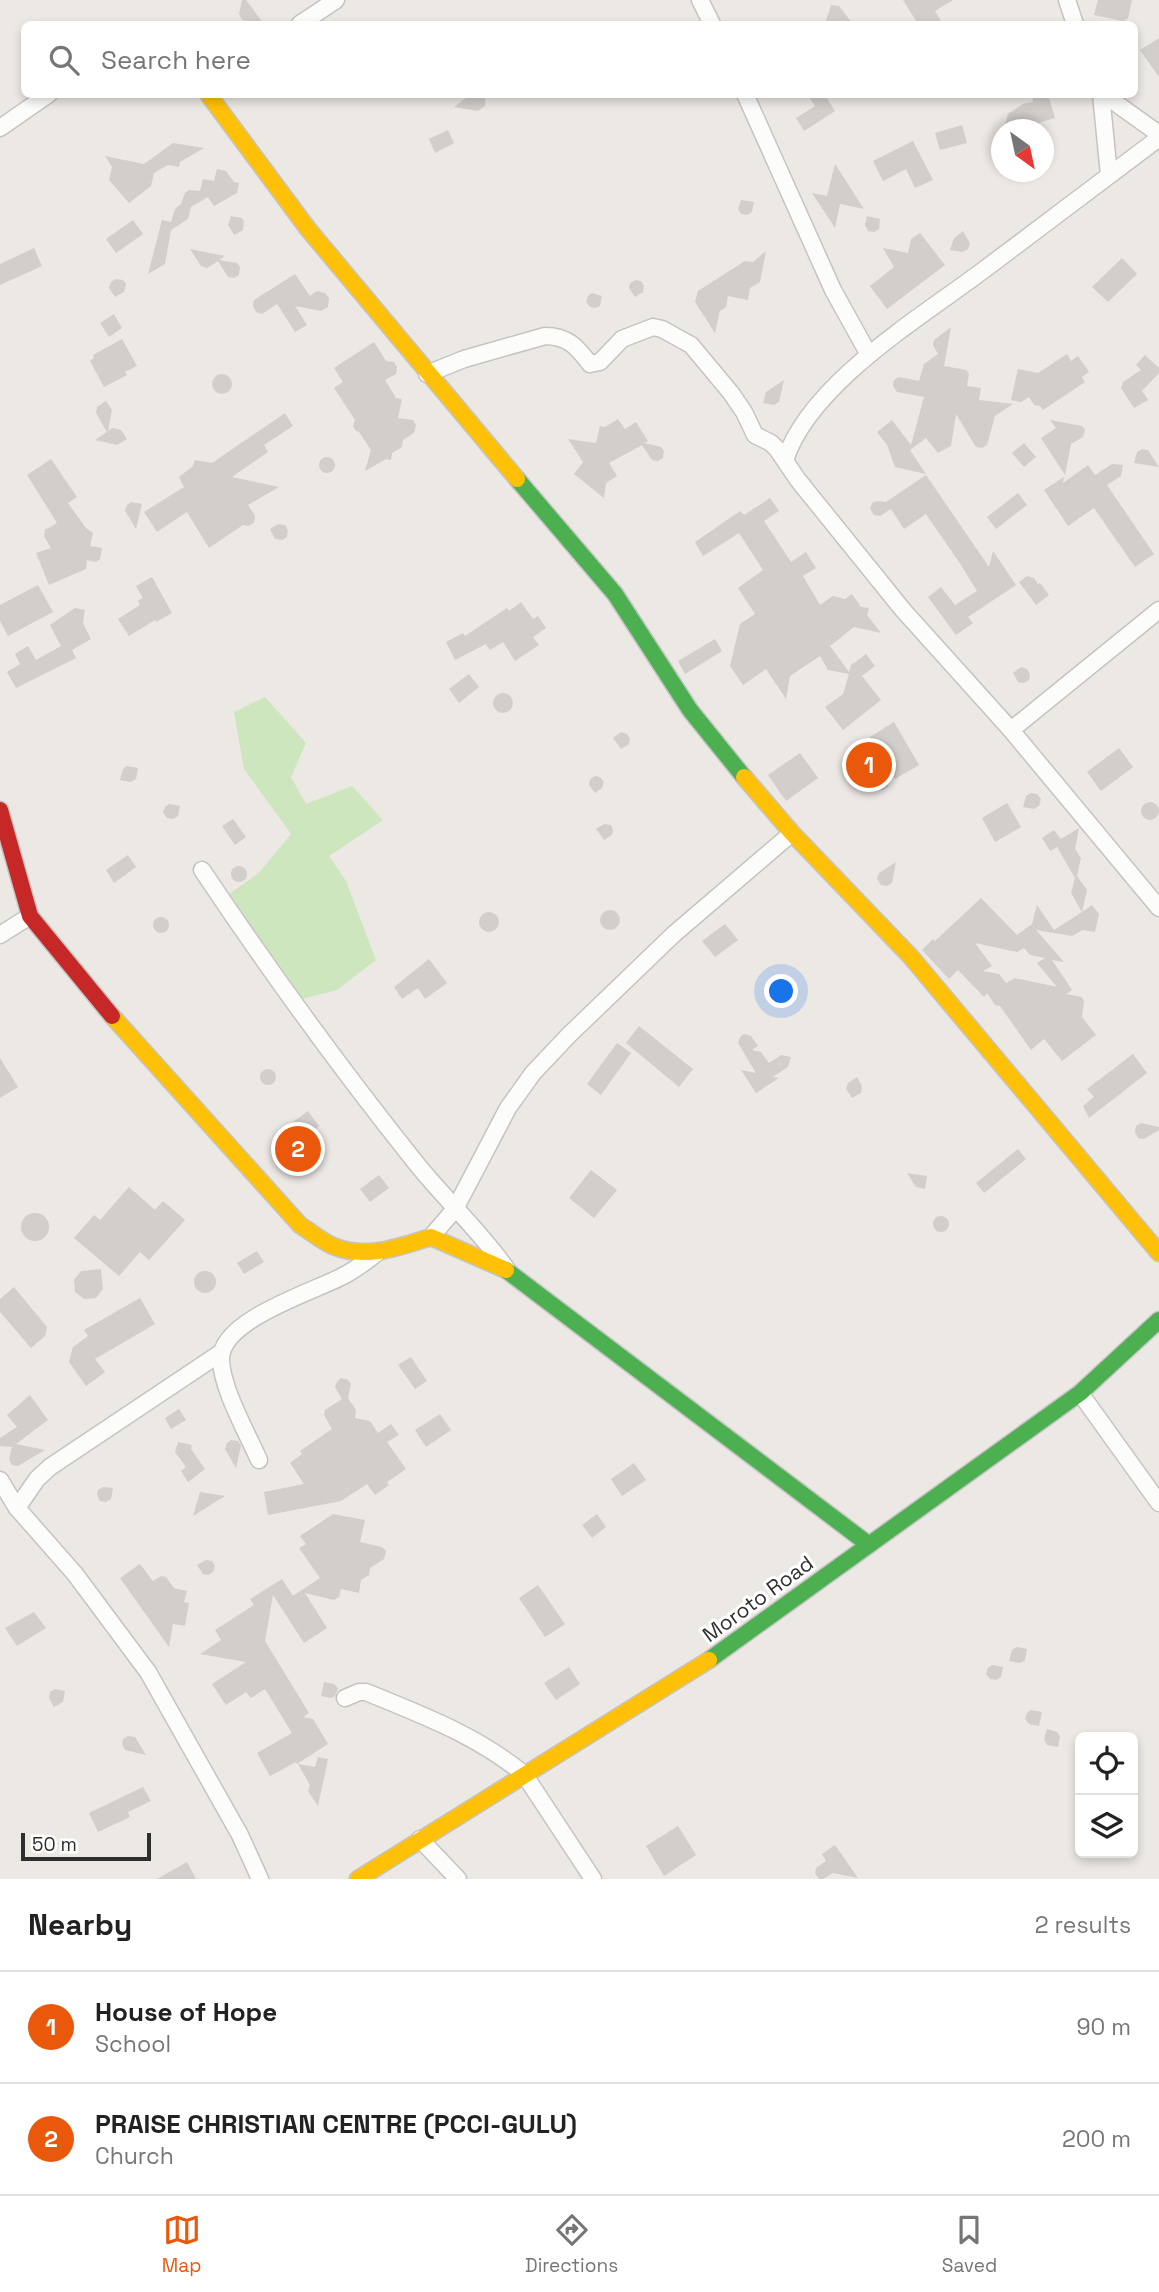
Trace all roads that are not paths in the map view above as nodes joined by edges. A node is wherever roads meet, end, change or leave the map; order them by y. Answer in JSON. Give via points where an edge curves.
{"nodes":[{"id":1,"x":336,"y":0,"type":"edge"},
{"id":2,"x":700,"y":0,"type":"edge"},
{"id":3,"x":1066,"y":0,"type":"edge"},
{"id":4,"x":304,"y":21,"type":"edge"},
{"id":5,"x":710,"y":21,"type":"edge"},
{"id":6,"x":1074,"y":21,"type":"edge"},
{"id":7,"x":43,"y":98,"type":"edge"},
{"id":8,"x":211,"y":98,"type":"edge"},
{"id":9,"x":747,"y":98,"type":"edge"},
{"id":10,"x":1102,"y":98,"type":"edge"},
{"id":11,"x":1107,"y":98,"type":"edge"},
{"id":12,"x":0,"y":128,"type":"edge"},
{"id":13,"x":1159,"y":136,"type":"edge"},
{"id":14,"x":1109,"y":176,"type":"junction"},
{"id":15,"x":869,"y":355,"type":"junction"},
{"id":16,"x":427,"y":374,"type":"junction"},
{"id":17,"x":785,"y":460,"type":"junction"},
{"id":18,"x":1159,"y":610,"type":"edge"},
{"id":19,"x":1011,"y":730,"type":"junction"},
{"id":20,"x":0,"y":810,"type":"edge"},
{"id":21,"x":792,"y":833,"type":"junction"},
{"id":22,"x":202,"y":870,"type":"dead end"},
{"id":23,"x":1159,"y":908,"type":"edge"},
{"id":24,"x":30,"y":916,"type":"junction"},
{"id":25,"x":0,"y":935,"type":"edge"},
{"id":26,"x":455,"y":1209,"type":"junction"},
{"id":27,"x":431,"y":1237,"type":"junction"},
{"id":28,"x":377,"y":1253,"type":"junction"},
{"id":29,"x":1159,"y":1253,"type":"edge"},
{"id":30,"x":508,"y":1271,"type":"junction"},
{"id":31,"x":1159,"y":1320,"type":"edge"},
{"id":32,"x":222,"y":1352,"type":"junction"},
{"id":33,"x":1080,"y":1393,"type":"junction"},
{"id":34,"x":259,"y":1460,"type":"dead end"},
{"id":35,"x":1,"y":1483,"type":"edge"},
{"id":36,"x":1159,"y":1503,"type":"edge"},
{"id":37,"x":17,"y":1508,"type":"junction"},
{"id":38,"x":869,"y":1544,"type":"junction"},
{"id":39,"x":345,"y":1698,"type":"dead end"},
{"id":40,"x":524,"y":1774,"type":"junction"},
{"id":41,"x":420,"y":1839,"type":"junction"},
{"id":42,"x":260,"y":1879,"type":"edge"},
{"id":43,"x":358,"y":1879,"type":"edge"},
{"id":44,"x":458,"y":1879,"type":"edge"},
{"id":45,"x":593,"y":1879,"type":"edge"}],
"edges":[{"from":1,"to":4,"type":"street"},
{"from":2,"to":5,"type":"street"},
{"from":3,"to":6,"type":"street"},
{"from":7,"to":12,"type":"street"},
{"from":8,"to":16,"type":"street","via":[[309,229]]},
{"from":9,"to":15,"type":"street","via":[[833,290]]},
{"from":10,"to":14,"type":"street"},
{"from":11,"to":13,"type":"street"},
{"from":13,"to":14,"type":"street"},
{"from":14,"to":15,"type":"street"},
{"from":15,"to":17,"type":"street","via":[[806,417]]},
{"from":16,"to":17,"type":"street","via":[[545,336],[573,342],[590,364],[600,362],[622,339],[653,327],[662,329],[691,345],[706,360],[755,435],[771,443]]},
{"from":16,"to":21,"type":"street","via":[[615,594],[690,710]]},
{"from":17,"to":19,"type":"street","via":[[903,610]]},
{"from":18,"to":19,"type":"street"},
{"from":19,"to":23,"type":"street"},
{"from":20,"to":24,"type":"street"},
{"from":21,"to":26,"type":"street","via":[[674,934],[533,1073],[508,1108]]},
{"from":21,"to":29,"type":"street","via":[[911,957]]},
{"from":22,"to":26,"type":"street","via":[[301,1015]]},
{"from":24,"to":25,"type":"street"},
{"from":24,"to":28,"type":"street","via":[[103,1006],[300,1226],[332,1246]]},
{"from":26,"to":27,"type":"street"},
{"from":26,"to":30,"type":"street"},
{"from":27,"to":28,"type":"street"},
{"from":27,"to":30,"type":"street"},
{"from":28,"to":32,"type":"street","via":[[343,1277],[252,1319]]},
{"from":30,"to":38,"type":"street"},
{"from":31,"to":33,"type":"street","name":"Moroto Road"},
{"from":32,"to":34,"type":"street","via":[[229,1392]]},
{"from":32,"to":37,"type":"street","via":[[50,1467]]},
{"from":33,"to":36,"type":"street"},
{"from":33,"to":38,"type":"street","name":"Moroto Road"},
{"from":35,"to":37,"type":"street"},
{"from":37,"to":42,"type":"street","via":[[75,1574],[148,1672]]},
{"from":38,"to":40,"type":"street","name":"Moroto Road","via":[[719,1654]]},
{"from":39,"to":40,"type":"street","via":[[366,1692],[428,1716]]},
{"from":40,"to":41,"type":"street","name":"Moroto Road"},
{"from":40,"to":45,"type":"street"},
{"from":41,"to":43,"type":"street","name":"Moroto Road"},
{"from":41,"to":44,"type":"street"}]}
